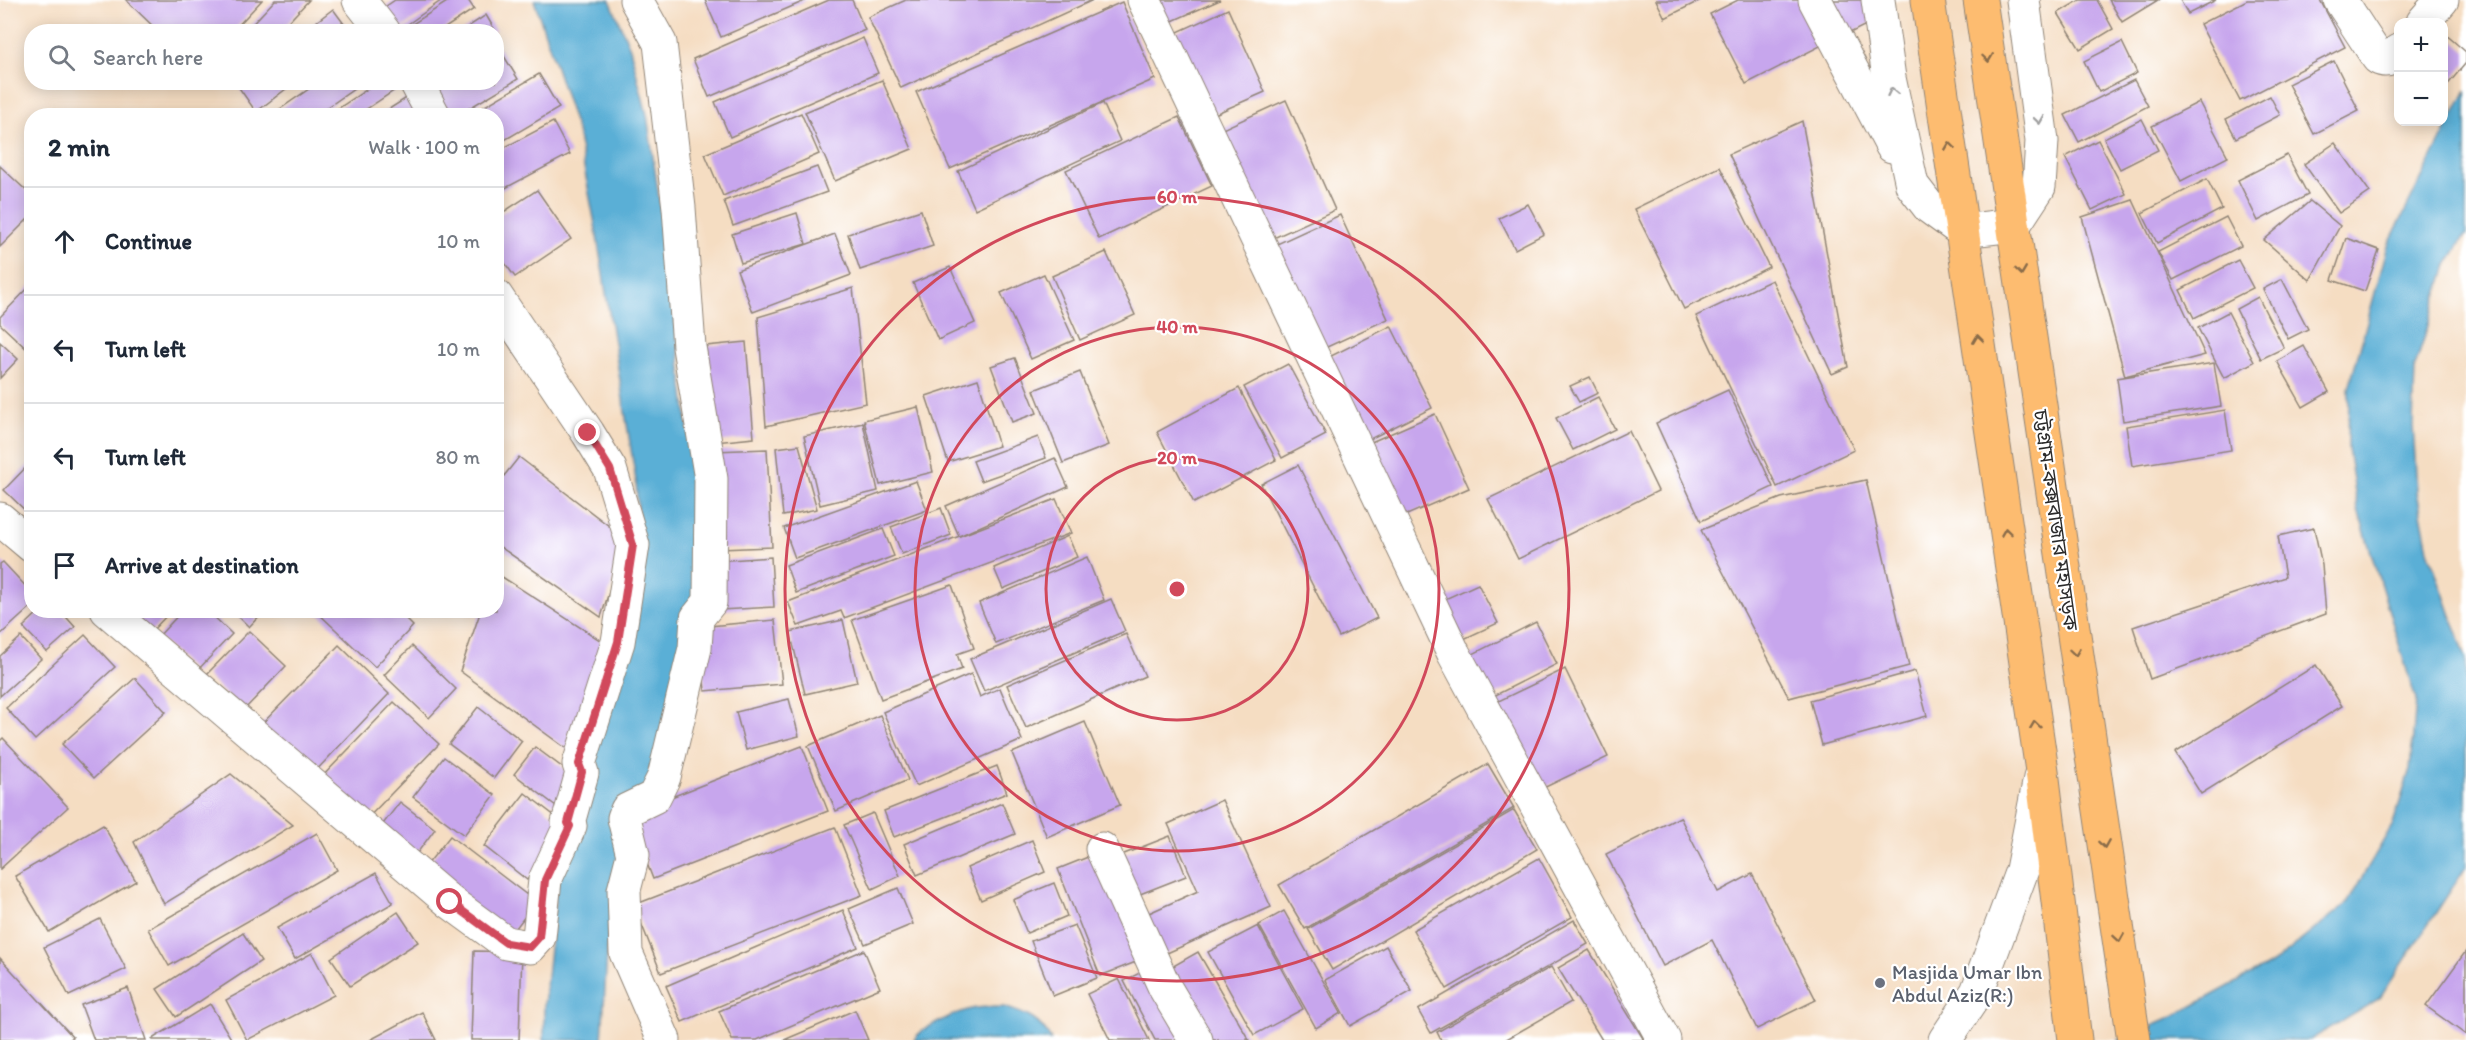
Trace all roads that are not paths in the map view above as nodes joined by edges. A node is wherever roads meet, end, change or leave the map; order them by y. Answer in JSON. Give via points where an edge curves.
{"nodes":[{"id":1,"x":359,"y":0,"type":"edge"},
{"id":2,"x":636,"y":0,"type":"edge"},
{"id":3,"x":1144,"y":0,"type":"edge"},
{"id":4,"x":1815,"y":0,"type":"edge"},
{"id":5,"x":1878,"y":0,"type":"edge"},
{"id":6,"x":1928,"y":0,"type":"edge"},
{"id":7,"x":1980,"y":0,"type":"edge"},
{"id":8,"x":2023,"y":0,"type":"edge"},
{"id":9,"x":2340,"y":0,"type":"edge"},
{"id":10,"x":2442,"y":0,"type":"edge"},
{"id":11,"x":2426,"y":18,"type":"edge"},
{"id":12,"x":378,"y":24,"type":"edge"},
{"id":13,"x":2394,"y":56,"type":"edge"},
{"id":14,"x":420,"y":90,"type":"edge"},
{"id":15,"x":430,"y":108,"type":"edge"},
{"id":16,"x":1912,"y":185,"type":"junction"},
{"id":17,"x":2014,"y":225,"type":"junction"},
{"id":18,"x":1962,"y":231,"type":"junction"},
{"id":19,"x":504,"y":308,"type":"edge"},
{"id":20,"x":0,"y":519,"type":"edge"},
{"id":21,"x":24,"y":539,"type":"edge"},
{"id":22,"x":116,"y":618,"type":"edge"},
{"id":23,"x":2042,"y":771,"type":"junction"},
{"id":24,"x":1102,"y":849,"type":"dead end"},
{"id":25,"x":664,"y":1040,"type":"edge"},
{"id":26,"x":1196,"y":1040,"type":"edge"},
{"id":27,"x":1665,"y":1040,"type":"edge"},
{"id":28,"x":1946,"y":1040,"type":"edge"},
{"id":29,"x":2075,"y":1040,"type":"edge"},
{"id":30,"x":2134,"y":1040,"type":"edge"}],
"edges":[{"from":1,"to":12,"type":"street"},
{"from":2,"to":25,"type":"street","via":[[660,43],[679,208],[689,347],[711,479],[710,603],[697,618],[695,648],[664,777],[654,796],[627,810],[624,818],[633,855],[624,890],[626,953]]},
{"from":3,"to":27,"type":"street","via":[[1454,654]]},
{"from":4,"to":16,"type":"street"},
{"from":16,"to":5,"type":"street","one_way":true,"via":[[1889,78]]},
{"from":18,"to":6,"type":"highway","one_way":true},
{"from":7,"to":17,"type":"highway","name":"চট্টগ্রাম-কক্সবাজার মহাসড়ক","one_way":true},
{"from":8,"to":17,"type":"street","one_way":true,"via":[[2042,141],[2039,187]]},
{"from":9,"to":13,"type":"street","via":[[2378,58],[2384,61]]},
{"from":10,"to":11,"type":"street"},
{"from":14,"to":15,"type":"street"},
{"from":16,"to":18,"type":"street","via":[[1929,207]]},
{"from":17,"to":18,"type":"street"},
{"from":17,"to":30,"type":"highway","name":"চট্টগ্রাম-কক্সবাজার মহাসড়ক","one_way":true},
{"from":23,"to":18,"type":"highway","one_way":true},
{"from":19,"to":22,"type":"street","via":[[610,469],[633,545],[618,642],[579,764],[582,772],[570,826],[545,880],[539,937],[530,947],[506,943],[450,902]]},
{"from":20,"to":21,"type":"street"},
{"from":23,"to":28,"type":"street","via":[[2022,870],[1977,992]]},
{"from":23,"to":29,"type":"highway"},
{"from":24,"to":26,"type":"street","via":[[1166,988]]}]}
